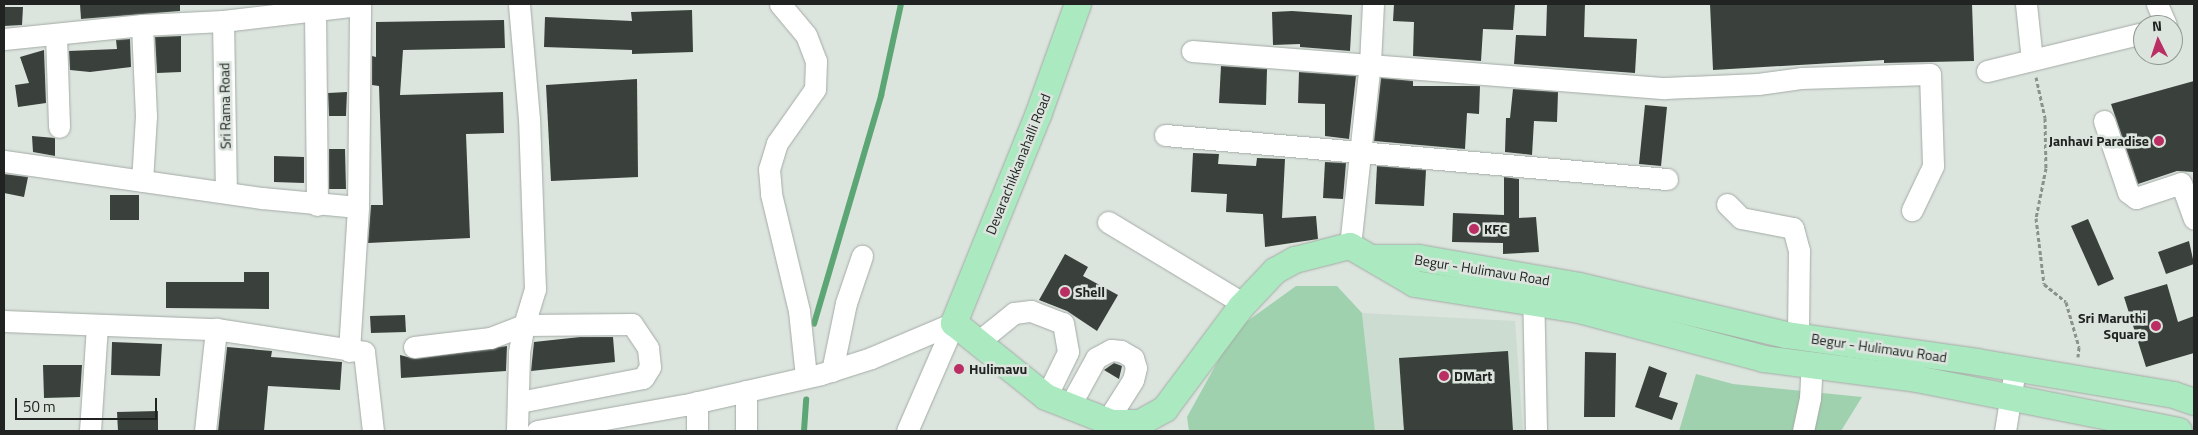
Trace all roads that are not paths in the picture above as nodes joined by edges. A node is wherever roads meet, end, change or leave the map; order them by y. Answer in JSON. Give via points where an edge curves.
{"nodes":[{"id":1,"x":519,"y":4,"type":"edge"},
{"id":2,"x":780,"y":4,"type":"edge"},
{"id":3,"x":1078,"y":4,"type":"edge"},
{"id":4,"x":1373,"y":4,"type":"edge"},
{"id":5,"x":2026,"y":4,"type":"edge"},
{"id":6,"x":355,"y":5,"type":"edge"},
{"id":7,"x":315,"y":11,"type":"junction"},
{"id":8,"x":223,"y":21,"type":"junction"},
{"id":9,"x":142,"y":25,"type":"junction"},
{"id":10,"x":56,"y":35,"type":"junction"},
{"id":11,"x":2133,"y":35,"type":"edge"},
{"id":12,"x":4,"y":39,"type":"edge"},
{"id":13,"x":1192,"y":51,"type":"dead end"},
{"id":14,"x":2032,"y":60,"type":"junction"},
{"id":15,"x":1370,"y":63,"type":"junction"},
{"id":16,"x":1987,"y":71,"type":"dead end"},
{"id":17,"x":2104,"y":121,"type":"dead end"},
{"id":18,"x":59,"y":127,"type":"dead end"},
{"id":19,"x":1165,"y":135,"type":"dead end"},
{"id":20,"x":1360,"y":150,"type":"junction"},
{"id":21,"x":4,"y":161,"type":"edge"},
{"id":22,"x":1666,"y":179,"type":"dead end"},
{"id":23,"x":142,"y":181,"type":"junction"},
{"id":24,"x":226,"y":191,"type":"junction"},
{"id":25,"x":1727,"y":204,"type":"dead end"},
{"id":26,"x":317,"y":205,"type":"junction"},
{"id":27,"x":358,"y":207,"type":"junction"},
{"id":28,"x":1912,"y":210,"type":"dead end"},
{"id":29,"x":2194,"y":219,"type":"edge"},
{"id":30,"x":1108,"y":222,"type":"dead end"},
{"id":31,"x":1350,"y":246,"type":"junction"},
{"id":32,"x":862,"y":256,"type":"dead end"},
{"id":33,"x":1532,"y":290,"type":"junction"},
{"id":34,"x":1244,"y":304,"type":"junction"},
{"id":35,"x":4,"y":322,"type":"edge"},
{"id":36,"x":954,"y":323,"type":"junction"},
{"id":37,"x":97,"y":325,"type":"junction"},
{"id":38,"x":524,"y":325,"type":"junction"},
{"id":39,"x":216,"y":329,"type":"junction"},
{"id":40,"x":1798,"y":337,"type":"junction"},
{"id":41,"x":978,"y":342,"type":"junction"},
{"id":42,"x":414,"y":347,"type":"dead end"},
{"id":43,"x":349,"y":351,"type":"junction"},
{"id":44,"x":1812,"y":365,"type":"junction"},
{"id":45,"x":2015,"y":369,"type":"junction"},
{"id":46,"x":832,"y":371,"type":"junction"},
{"id":47,"x":806,"y":377,"type":"junction"},
{"id":48,"x":746,"y":391,"type":"junction"},
{"id":49,"x":2011,"y":396,"type":"junction"},
{"id":50,"x":519,"y":402,"type":"junction"},
{"id":51,"x":697,"y":402,"type":"junction"},
{"id":52,"x":1057,"y":402,"type":"junction"},
{"id":53,"x":2194,"y":402,"type":"edge"},
{"id":54,"x":1107,"y":421,"type":"junction"},
{"id":55,"x":616,"y":424,"type":"edge"},
{"id":56,"x":1145,"y":427,"type":"edge"},
{"id":57,"x":90,"y":431,"type":"edge"},
{"id":58,"x":204,"y":431,"type":"edge"},
{"id":59,"x":373,"y":431,"type":"edge"},
{"id":60,"x":518,"y":431,"type":"edge"},
{"id":61,"x":537,"y":431,"type":"edge"},
{"id":62,"x":697,"y":431,"type":"edge"},
{"id":63,"x":746,"y":431,"type":"edge"},
{"id":64,"x":907,"y":431,"type":"edge"},
{"id":65,"x":1536,"y":431,"type":"edge"},
{"id":66,"x":1803,"y":431,"type":"edge"},
{"id":67,"x":2005,"y":431,"type":"edge"},
{"id":68,"x":2179,"y":431,"type":"edge"}],
"edges":[{"from":1,"to":38,"type":"street","via":[[529,118],[535,289]]},
{"from":2,"to":47,"type":"street","via":[[806,35],[816,60],[815,89],[777,143],[769,169],[771,194],[799,311]]},
{"from":3,"to":36,"type":"main road","name":"Devarachikkanahalli Road","via":[[1039,113]]},
{"from":4,"to":15,"type":"street"},
{"from":5,"to":14,"type":"street"},
{"from":6,"to":7,"type":"street"},
{"from":6,"to":27,"type":"street"},
{"from":7,"to":8,"type":"street"},
{"from":7,"to":26,"type":"street"},
{"from":8,"to":9,"type":"street"},
{"from":8,"to":24,"type":"street","name":"Sri Rama Road"},
{"from":9,"to":10,"type":"street"},
{"from":9,"to":23,"type":"street","via":[[146,116]]},
{"from":10,"to":12,"type":"street"},
{"from":10,"to":18,"type":"street"},
{"from":11,"to":14,"type":"street"},
{"from":13,"to":15,"type":"street"},
{"from":14,"to":16,"type":"street"},
{"from":15,"to":20,"type":"street"},
{"from":15,"to":28,"type":"street","via":[[1665,88],[1758,84],[1801,78],[1930,74],[1933,166]]},
{"from":17,"to":29,"type":"street","via":[[2128,192],[2136,198],[2181,183]]},
{"from":19,"to":20,"type":"street"},
{"from":20,"to":22,"type":"street"},
{"from":20,"to":31,"type":"street"},
{"from":21,"to":23,"type":"street"},
{"from":23,"to":24,"type":"street"},
{"from":24,"to":26,"type":"street"},
{"from":25,"to":40,"type":"street","via":[[1741,218],[1794,228],[1799,251]]},
{"from":26,"to":27,"type":"street"},
{"from":27,"to":43,"type":"street"},
{"from":30,"to":34,"type":"street"},
{"from":31,"to":33,"type":"main road","name":"Begur - Hulimavu Road","via":[[1374,258],[1420,258]]},
{"from":31,"to":34,"type":"main road","via":[[1295,260],[1276,271]]},
{"from":32,"to":46,"type":"street","via":[[846,303]]},
{"from":33,"to":40,"type":"main road","name":"Begur - Hulimavu Road"},
{"from":33,"to":44,"type":"main road","name":"Begur - Hulimavu Road","via":[[1579,310],[1764,359]]},
{"from":33,"to":65,"type":"street"},
{"from":34,"to":56,"type":"main road","via":[[1165,409]]},
{"from":35,"to":37,"type":"street"},
{"from":36,"to":41,"type":"main road"},
{"from":36,"to":46,"type":"street"},
{"from":36,"to":64,"type":"street"},
{"from":37,"to":39,"type":"street"},
{"from":37,"to":57,"type":"street"},
{"from":38,"to":42,"type":"street","via":[[490,338]]},
{"from":38,"to":50,"type":"street","via":[[519,352]]},
{"from":38,"to":50,"type":"street","via":[[632,324],[648,348],[650,367],[643,378]]},
{"from":39,"to":43,"type":"street"},
{"from":39,"to":58,"type":"street"},
{"from":40,"to":45,"type":"main road","name":"Begur - Hulimavu Road"},
{"from":41,"to":52,"type":"main road"},
{"from":41,"to":52,"type":"street","via":[[1014,313],[1031,310],[1063,323],[1068,352]]},
{"from":43,"to":59,"type":"street","via":[[364,352]]},
{"from":44,"to":49,"type":"main road","name":"Begur - Hulimavu Road"},
{"from":44,"to":66,"type":"street"},
{"from":45,"to":49,"type":"street"},
{"from":45,"to":53,"type":"main road","name":"Begur - Hulimavu Road","via":[[2174,395]]},
{"from":46,"to":47,"type":"street"},
{"from":47,"to":48,"type":"street"},
{"from":48,"to":51,"type":"street"},
{"from":48,"to":63,"type":"street"},
{"from":49,"to":67,"type":"street"},
{"from":49,"to":68,"type":"main road","name":"Begur - Hulimavu Road"},
{"from":50,"to":60,"type":"street"},
{"from":51,"to":55,"type":"street"},
{"from":51,"to":62,"type":"street"},
{"from":52,"to":54,"type":"main road"},
{"from":52,"to":54,"type":"street","via":[[1096,358],[1111,350],[1121,351],[1133,358],[1136,368],[1133,380]]},
{"from":54,"to":56,"type":"main road"},
{"from":55,"to":61,"type":"street"}]}
